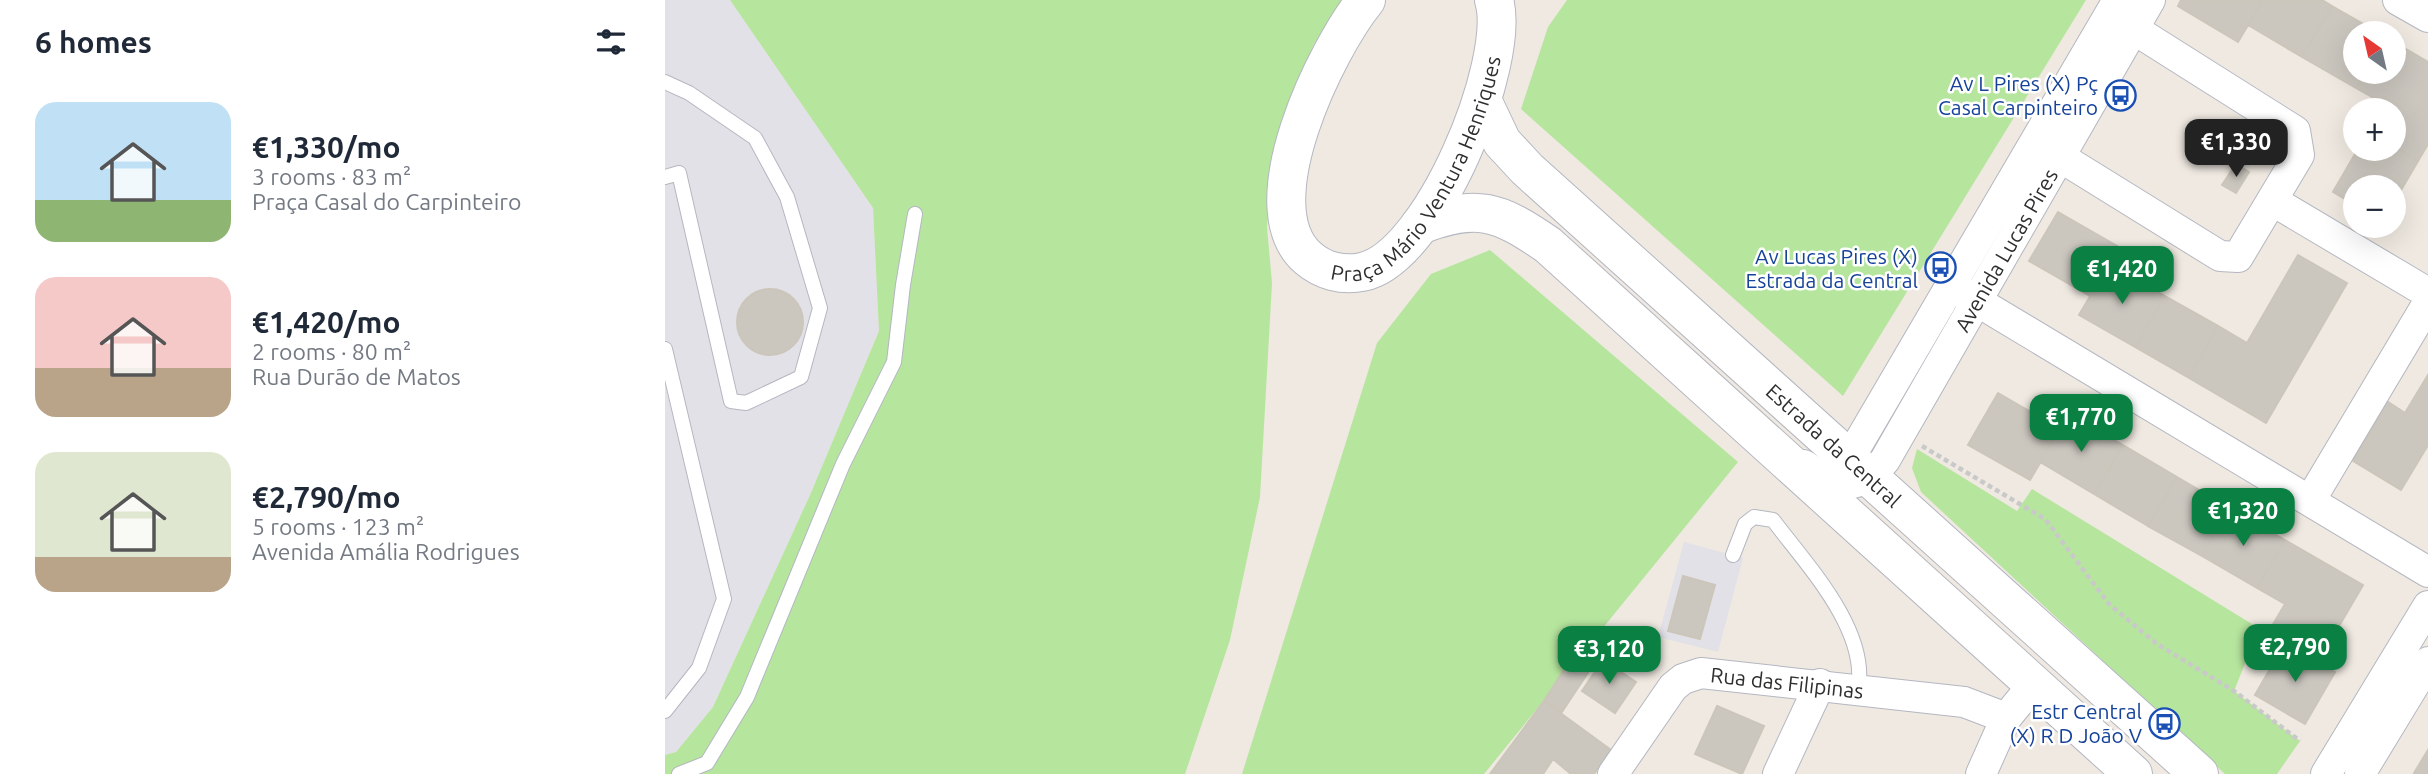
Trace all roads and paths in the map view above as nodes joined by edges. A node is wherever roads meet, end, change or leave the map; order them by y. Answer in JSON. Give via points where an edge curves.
{"nodes":[{"id":1,"x":1366,"y":0,"type":"edge"},
{"id":2,"x":2150,"y":0,"type":"edge"},
{"id":3,"x":2398,"y":0,"type":"edge"},
{"id":4,"x":1502,"y":6,"type":"edge"},
{"id":5,"x":2121,"y":14,"type":"edge"},
{"id":6,"x":2428,"y":17,"type":"edge"},
{"id":7,"x":665,"y":82,"type":"edge"},
{"id":8,"x":1483,"y":102,"type":"junction"},
{"id":9,"x":2047,"y":150,"type":"junction"},
{"id":10,"x":665,"y":177,"type":"edge"},
{"id":11,"x":2273,"y":201,"type":"junction"},
{"id":12,"x":915,"y":215,"type":"dead end"},
{"id":13,"x":1420,"y":225,"type":"junction"},
{"id":14,"x":1963,"y":293,"type":"junction"},
{"id":15,"x":2428,"y":293,"type":"edge"},
{"id":16,"x":2428,"y":303,"type":"edge"},
{"id":17,"x":665,"y":349,"type":"edge"},
{"id":18,"x":1758,"y":435,"type":"junction"},
{"id":19,"x":1897,"y":438,"type":"junction"},
{"id":20,"x":1856,"y":473,"type":"junction"},
{"id":21,"x":2311,"y":499,"type":"junction"},
{"id":22,"x":1872,"y":537,"type":"junction"},
{"id":23,"x":1733,"y":555,"type":"dead end"},
{"id":24,"x":2428,"y":572,"type":"edge"},
{"id":25,"x":2428,"y":606,"type":"edge"},
{"id":26,"x":2063,"y":652,"type":"junction"},
{"id":27,"x":2428,"y":662,"type":"edge"},
{"id":28,"x":1820,"y":684,"type":"junction"},
{"id":29,"x":2034,"y":684,"type":"junction"},
{"id":30,"x":1858,"y":689,"type":"junction"},
{"id":31,"x":665,"y":711,"type":"edge"},
{"id":32,"x":2007,"y":718,"type":"junction"},
{"id":33,"x":2300,"y":741,"type":"dead end"},
{"id":34,"x":679,"y":774,"type":"edge"},
{"id":35,"x":1613,"y":774,"type":"edge"},
{"id":36,"x":1778,"y":774,"type":"edge"},
{"id":37,"x":1981,"y":774,"type":"edge"},
{"id":38,"x":2133,"y":774,"type":"edge"},
{"id":39,"x":2199,"y":774,"type":"edge"},
{"id":40,"x":2326,"y":774,"type":"edge"},
{"id":41,"x":2360,"y":774,"type":"edge"}],
"edges":[{"from":1,"to":13,"type":"main road","name":"Praça Mário Ventura Henriques","via":[[1329,56],[1297,134],[1288,189],[1290,230],[1302,253],[1314,263],[1353,274],[1383,264]]},
{"from":2,"to":5,"type":"street","name":"Avenida Lucas Pires"},
{"from":3,"to":6,"type":"street"},
{"from":4,"to":8,"type":"main road","name":"Praça Mário Ventura Henriques"},
{"from":5,"to":9,"type":"street","name":"Avenida Lucas Pires"},
{"from":5,"to":11,"type":"street","via":[[2295,131],[2299,155]]},
{"from":7,"to":10,"type":"lane","via":[[755,138],[787,197],[820,308],[801,377],[745,403],[731,401],[678,173]]},
{"from":8,"to":13,"type":"main road","name":"Praça Mário Ventura Henriques","via":[[1446,184]]},
{"from":8,"to":20,"type":"main road","name":"Estrada da Central","via":[[1502,142],[1527,169]]},
{"from":9,"to":11,"type":"street","via":[[2220,256],[2238,257]]},
{"from":9,"to":14,"type":"street","name":"Avenida Lucas Pires"},
{"from":11,"to":15,"type":"street"},
{"from":12,"to":34,"type":"lane","via":[[894,362],[843,464],[747,697],[707,763]]},
{"from":13,"to":18,"type":"main road","name":"Estrada da Central","via":[[1468,211],[1520,226],[1548,245]]},
{"from":14,"to":19,"type":"street","name":"Avenida Lucas Pires"},
{"from":14,"to":20,"type":"street","name":"Avenida Lucas Pires"},
{"from":14,"to":21,"type":"street"},
{"from":16,"to":21,"type":"street"},
{"from":17,"to":31,"type":"lane","via":[[724,599],[699,668]]},
{"from":18,"to":20,"type":"street","via":[[1823,478]]},
{"from":18,"to":22,"type":"main road","name":"Estrada da Central"},
{"from":19,"to":20,"type":"street","name":"Avenida Lucas Pires","via":[[1885,460]]},
{"from":19,"to":33,"type":"path","via":[[1931,449],[2045,519],[2109,604],[2157,644],[2234,691]]},
{"from":20,"to":22,"type":"street"},
{"from":20,"to":26,"type":"main road","name":"Estrada da Central"},
{"from":21,"to":24,"type":"street"},
{"from":22,"to":29,"type":"main road","name":"Estrada da Central"},
{"from":23,"to":30,"type":"lane","via":[[1745,524],[1754,517],[1773,520],[1841,613],[1859,667]]},
{"from":25,"to":40,"type":"street"},
{"from":26,"to":29,"type":"main road"},
{"from":26,"to":39,"type":"main road","name":"Estrada da Central"},
{"from":27,"to":41,"type":"street"},
{"from":28,"to":30,"type":"street","name":"Rua das Filipinas"},
{"from":28,"to":35,"type":"street","name":"Rua das Filipinas","via":[[1720,672],[1683,679],[1660,701]]},
{"from":28,"to":36,"type":"street"},
{"from":29,"to":32,"type":"street"},
{"from":29,"to":38,"type":"main road","name":"Estrada da Central"},
{"from":30,"to":32,"type":"street","name":"Rua das Filipinas","via":[[1964,702]]},
{"from":32,"to":37,"type":"street"}]}
